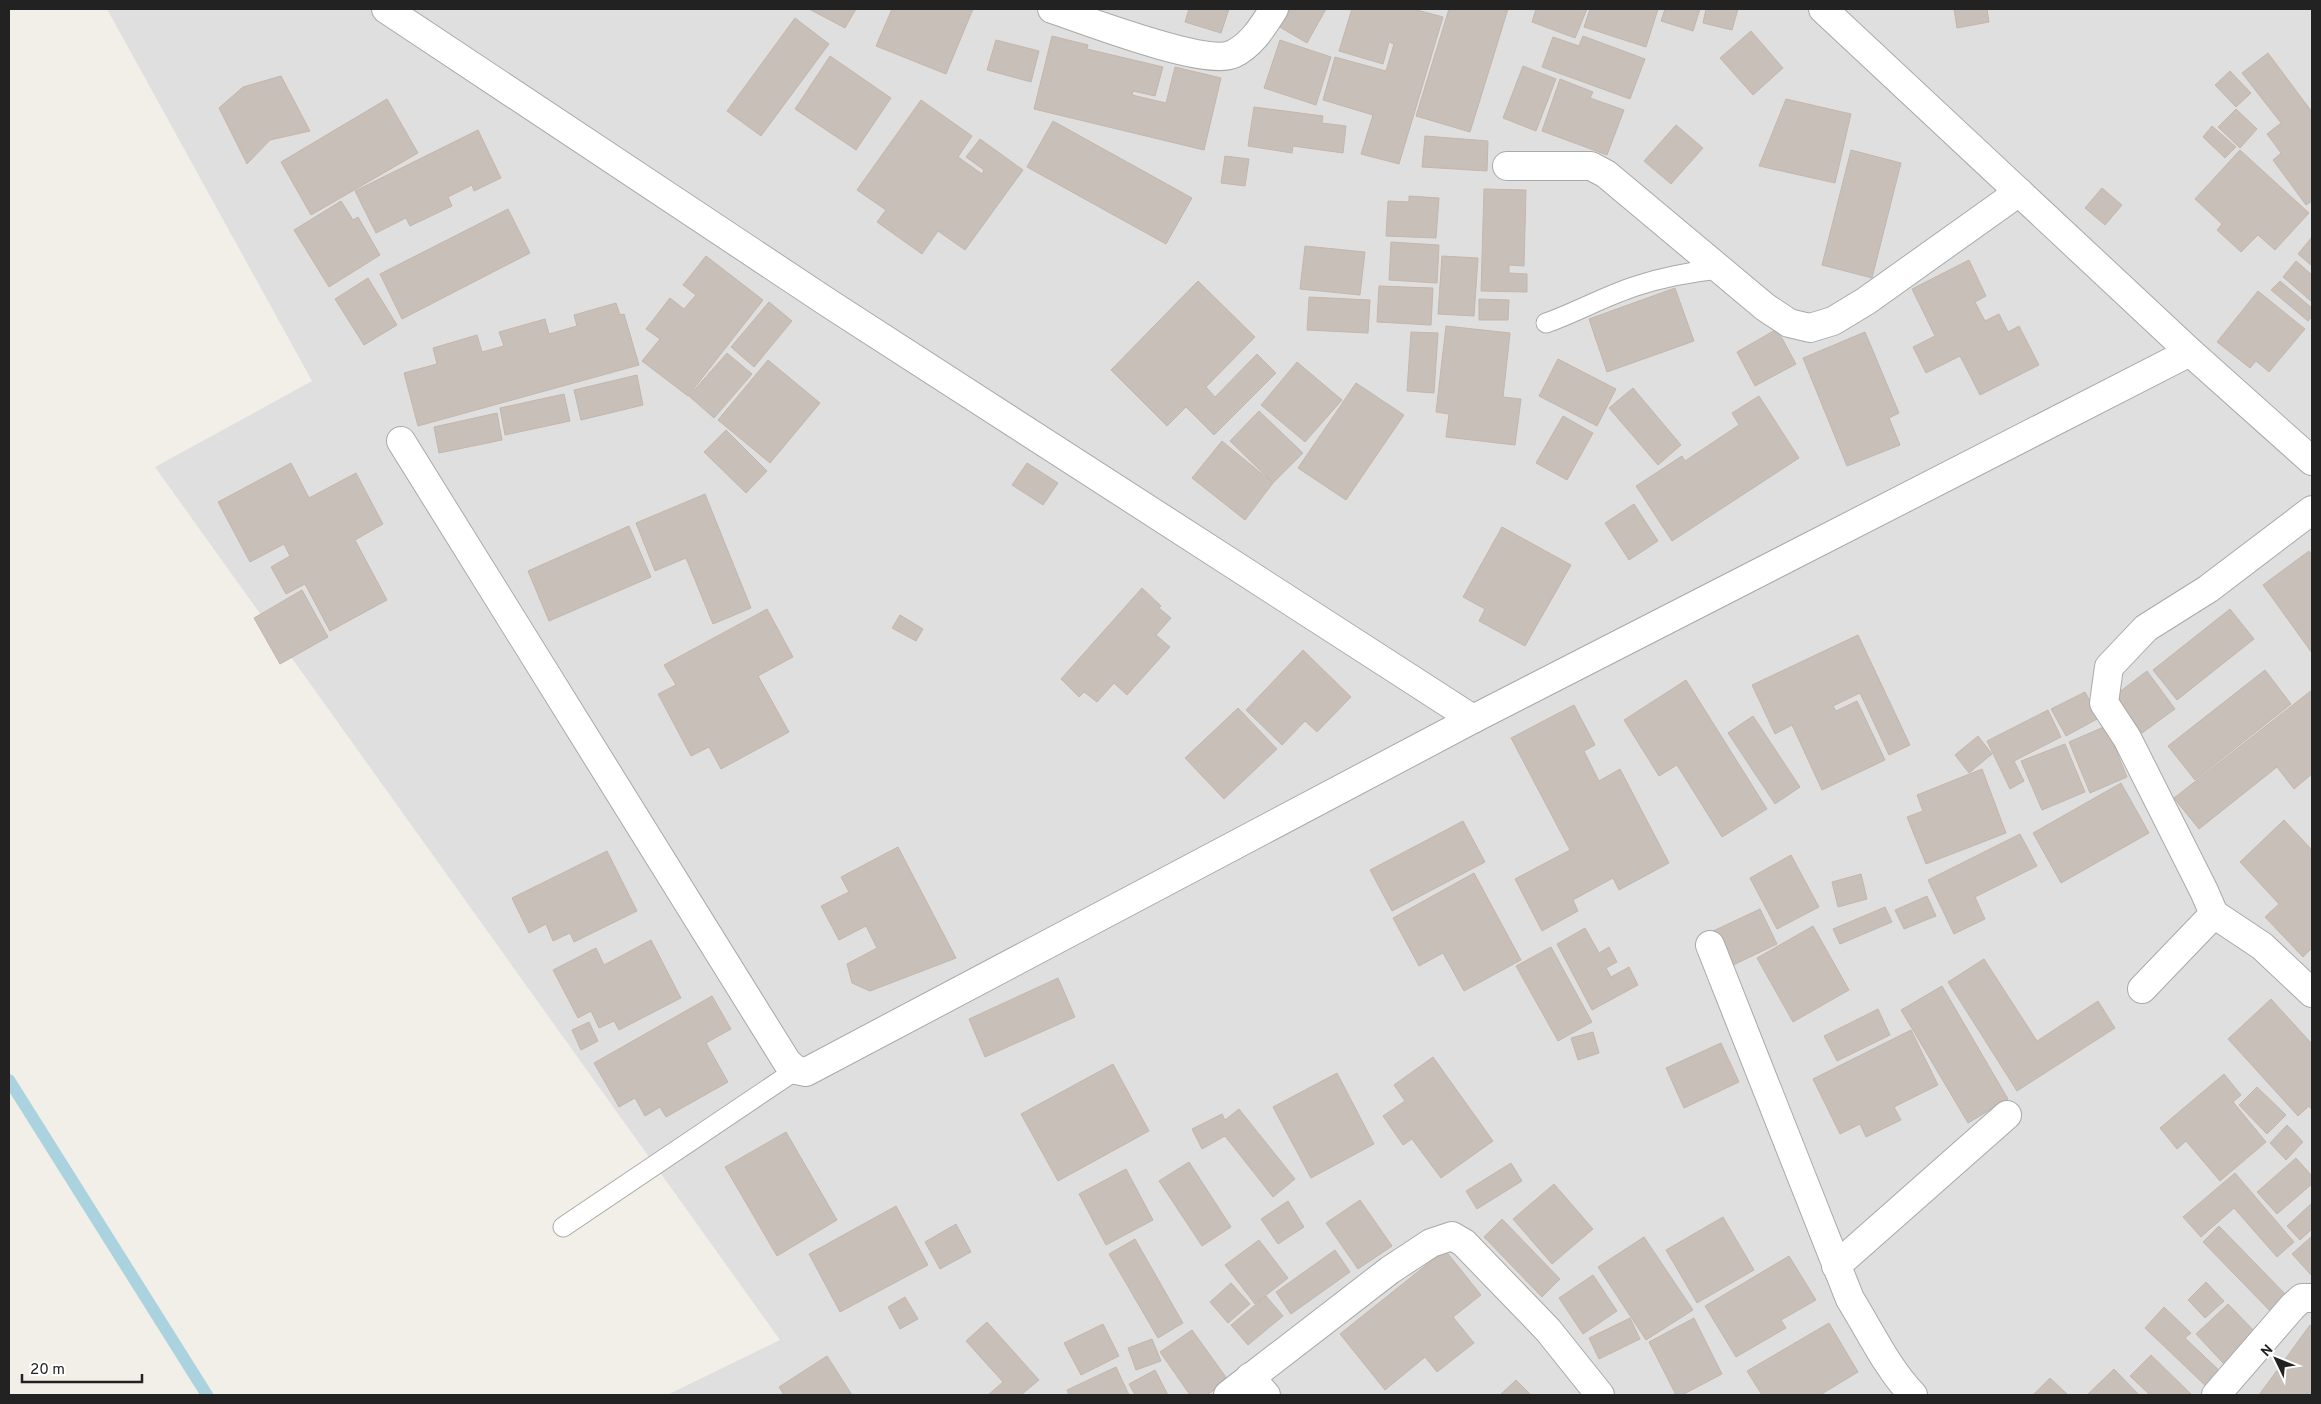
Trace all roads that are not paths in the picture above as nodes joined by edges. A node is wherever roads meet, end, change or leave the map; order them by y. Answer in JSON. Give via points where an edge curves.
{"nodes":[{"id":1,"x":386,"y":9,"type":"edge"},
{"id":2,"x":1052,"y":9,"type":"edge"},
{"id":3,"x":1274,"y":9,"type":"edge"},
{"id":4,"x":1823,"y":9,"type":"edge"},
{"id":5,"x":1507,"y":166,"type":"dead end"},
{"id":6,"x":2019,"y":192,"type":"junction"},
{"id":7,"x":1719,"y":269,"type":"junction"},
{"id":8,"x":1546,"y":323,"type":"dead end"},
{"id":9,"x":2190,"y":352,"type":"junction"},
{"id":10,"x":401,"y":441,"type":"dead end"},
{"id":11,"x":2312,"y":461,"type":"edge"},
{"id":12,"x":2312,"y":510,"type":"edge"},
{"id":13,"x":1473,"y":719,"type":"junction"},
{"id":14,"x":2214,"y":914,"type":"junction"},
{"id":15,"x":1710,"y":945,"type":"dead end"},
{"id":16,"x":2142,"y":989,"type":"dead end"},
{"id":17,"x":2312,"y":993,"type":"edge"},
{"id":18,"x":796,"y":1070,"type":"junction"},
{"id":19,"x":2007,"y":1116,"type":"dead end"},
{"id":20,"x":563,"y":1227,"type":"dead end"},
{"id":21,"x":1836,"y":1266,"type":"junction"},
{"id":22,"x":2312,"y":1298,"type":"edge"},
{"id":23,"x":1258,"y":1386,"type":"edge"},
{"id":24,"x":1904,"y":1392,"type":"edge"},
{"id":25,"x":1228,"y":1395,"type":"edge"},
{"id":26,"x":1600,"y":1395,"type":"edge"},
{"id":27,"x":2216,"y":1395,"type":"edge"}],
"edges":[{"from":1,"to":13,"type":"street","via":[[822,299]]},
{"from":2,"to":3,"type":"street","via":[[1176,50],[1218,56],[1232,55],[1247,45]]},
{"from":4,"to":6,"type":"street"},
{"from":5,"to":7,"type":"street","via":[[1591,166],[1606,174]]},
{"from":6,"to":7,"type":"street","via":[[1866,301],[1833,321],[1810,328],[1788,323]]},
{"from":6,"to":9,"type":"street"},
{"from":7,"to":8,"type":"lane","via":[[1685,273],[1635,286]]},
{"from":9,"to":11,"type":"street"},
{"from":9,"to":13,"type":"street"},
{"from":10,"to":18,"type":"street","via":[[787,1062]]},
{"from":12,"to":14,"type":"street","via":[[2208,588],[2146,628],[2109,667],[2104,703],[2127,738]]},
{"from":13,"to":18,"type":"street","via":[[806,1072]]},
{"from":14,"to":16,"type":"street"},
{"from":14,"to":17,"type":"street","via":[[2262,946]]},
{"from":15,"to":21,"type":"street"},
{"from":18,"to":20,"type":"lane"},
{"from":19,"to":21,"type":"street"},
{"from":21,"to":24,"type":"street","via":[[1850,1299]]},
{"from":22,"to":27,"type":"street","via":[[2302,1298],[2293,1306]]},
{"from":23,"to":25,"type":"street"},
{"from":23,"to":26,"type":"street","via":[[1390,1270],[1431,1243],[1452,1236],[1464,1243],[1548,1330]]}]}
